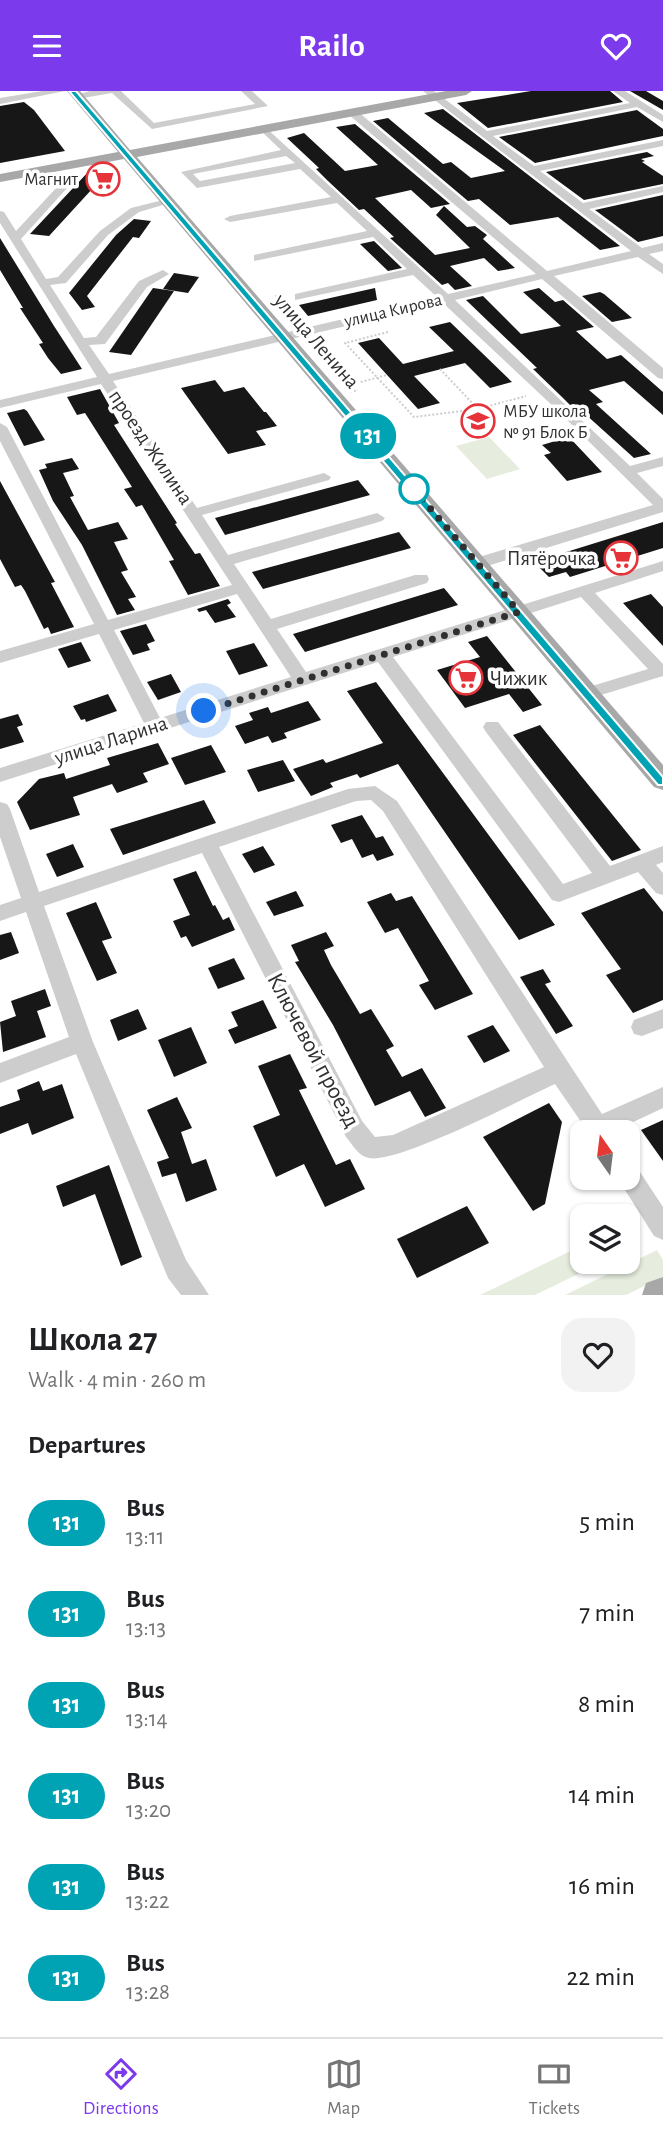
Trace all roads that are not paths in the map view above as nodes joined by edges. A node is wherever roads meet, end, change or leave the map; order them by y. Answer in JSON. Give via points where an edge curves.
{"nodes":[{"id":1,"x":108,"y":91,"type":"edge"},
{"id":2,"x":115,"y":91,"type":"edge"},
{"id":3,"x":237,"y":91,"type":"edge"},
{"id":4,"x":466,"y":91,"type":"edge"},
{"id":5,"x":618,"y":91,"type":"edge"},
{"id":6,"x":70,"y":93,"type":"edge"},
{"id":7,"x":432,"y":94,"type":"edge"},
{"id":8,"x":246,"y":95,"type":"edge"},
{"id":9,"x":0,"y":101,"type":"edge"},
{"id":10,"x":639,"y":104,"type":"junction"},
{"id":11,"x":352,"y":112,"type":"junction"},
{"id":12,"x":663,"y":119,"type":"edge"},
{"id":13,"x":264,"y":129,"type":"junction"},
{"id":14,"x":485,"y":134,"type":"junction"},
{"id":15,"x":663,"y":143,"type":"edge"},
{"id":16,"x":289,"y":152,"type":"junction"},
{"id":17,"x":128,"y":155,"type":"junction"},
{"id":18,"x":302,"y":165,"type":"junction"},
{"id":19,"x":532,"y":170,"type":"junction"},
{"id":20,"x":0,"y":178,"type":"edge"},
{"id":21,"x":63,"y":187,"type":"dead end"},
{"id":22,"x":663,"y":189,"type":"edge"},
{"id":23,"x":339,"y":199,"type":"junction"},
{"id":24,"x":167,"y":202,"type":"junction"},
{"id":25,"x":581,"y":207,"type":"junction"},
{"id":26,"x":0,"y":214,"type":"edge"},
{"id":27,"x":230,"y":219,"type":"dead end"},
{"id":28,"x":375,"y":233,"type":"junction"},
{"id":29,"x":15,"y":239,"type":"junction"},
{"id":30,"x":663,"y":247,"type":"edge"},
{"id":31,"x":640,"y":252,"type":"junction"},
{"id":32,"x":258,"y":258,"type":"dead end"},
{"id":33,"x":663,"y":270,"type":"edge"},
{"id":34,"x":414,"y":271,"type":"junction"},
{"id":35,"x":163,"y":274,"type":"dead end"},
{"id":36,"x":543,"y":275,"type":"junction"},
{"id":37,"x":42,"y":283,"type":"junction"},
{"id":38,"x":299,"y":297,"type":"dead end"},
{"id":39,"x":443,"y":298,"type":"junction"},
{"id":40,"x":282,"y":335,"type":"junction"},
{"id":41,"x":81,"y":342,"type":"junction"},
{"id":42,"x":663,"y":375,"type":"edge"},
{"id":43,"x":106,"y":380,"type":"junction"},
{"id":44,"x":0,"y":404,"type":"edge"},
{"id":45,"x":0,"y":427,"type":"edge"},
{"id":46,"x":663,"y":461,"type":"edge"},
{"id":47,"x":626,"y":472,"type":"junction"},
{"id":48,"x":324,"y":477,"type":"dead end"},
{"id":49,"x":663,"y":507,"type":"edge"},
{"id":50,"x":194,"y":513,"type":"junction"},
{"id":51,"x":377,"y":518,"type":"dead end"},
{"id":52,"x":226,"y":561,"type":"junction"},
{"id":53,"x":478,"y":563,"type":"junction"},
{"id":54,"x":663,"y":566,"type":"edge"},
{"id":55,"x":421,"y":579,"type":"dead end"},
{"id":56,"x":243,"y":587,"type":"junction"},
{"id":57,"x":584,"y":591,"type":"junction"},
{"id":58,"x":519,"y":612,"type":"junction"},
{"id":59,"x":268,"y":626,"type":"junction"},
{"id":60,"x":102,"y":627,"type":"junction"},
{"id":61,"x":382,"y":655,"type":"junction"},
{"id":62,"x":0,"y":657,"type":"edge"},
{"id":63,"x":661,"y":670,"type":"edge"},
{"id":64,"x":302,"y":680,"type":"junction"},
{"id":65,"x":589,"y":693,"type":"junction"},
{"id":66,"x":155,"y":726,"type":"junction"},
{"id":67,"x":492,"y":727,"type":"dead end"},
{"id":68,"x":0,"y":775,"type":"edge"},
{"id":69,"x":663,"y":781,"type":"edge"},
{"id":70,"x":0,"y":809,"type":"edge"},
{"id":71,"x":206,"y":842,"type":"junction"},
{"id":72,"x":663,"y":854,"type":"edge"},
{"id":73,"x":642,"y":862,"type":"junction"},
{"id":74,"x":606,"y":876,"type":"junction"},
{"id":75,"x":663,"y":887,"type":"edge"},
{"id":76,"x":33,"y":902,"type":"junction"},
{"id":77,"x":0,"y":913,"type":"edge"},
{"id":78,"x":663,"y":1018,"type":"edge"},
{"id":79,"x":642,"y":1027,"type":"dead end"},
{"id":80,"x":82,"y":1042,"type":"junction"},
{"id":81,"x":559,"y":1071,"type":"junction"},
{"id":82,"x":0,"y":1073,"type":"edge"},
{"id":83,"x":663,"y":1097,"type":"edge"},
{"id":84,"x":592,"y":1120,"type":"edge"},
{"id":85,"x":618,"y":1120,"type":"edge"},
{"id":86,"x":638,"y":1190,"type":"edge"},
{"id":87,"x":663,"y":1228,"type":"edge"},
{"id":88,"x":196,"y":1295,"type":"edge"}],
"edges":[{"from":1,"to":6,"type":"street"},
{"from":2,"to":8,"type":"street","via":[[152,125],[263,106]]},
{"from":3,"to":8,"type":"street"},
{"from":4,"to":7,"type":"main road"},
{"from":5,"to":10,"type":"street"},
{"from":6,"to":9,"type":"street"},
{"from":6,"to":17,"type":"main road","name":"улица Ленина"},
{"from":7,"to":11,"type":"main road"},
{"from":7,"to":14,"type":"street"},
{"from":10,"to":12,"type":"street"},
{"from":10,"to":14,"type":"street"},
{"from":11,"to":13,"type":"main road"},
{"from":11,"to":36,"type":"street"},
{"from":13,"to":16,"type":"street"},
{"from":13,"to":17,"type":"main road"},
{"from":14,"to":19,"type":"street"},
{"from":15,"to":19,"type":"street"},
{"from":16,"to":18,"type":"street"},
{"from":16,"to":18,"type":"street","via":[[186,172],[197,185]]},
{"from":17,"to":20,"type":"main road"},
{"from":17,"to":24,"type":"main road","name":"улица Ленина"},
{"from":18,"to":23,"type":"street"},
{"from":19,"to":25,"type":"street"},
{"from":21,"to":29,"type":"street"},
{"from":22,"to":25,"type":"street"},
{"from":23,"to":27,"type":"street"},
{"from":23,"to":28,"type":"street"},
{"from":24,"to":37,"type":"street","via":[[135,209],[104,233],[62,281]]},
{"from":24,"to":40,"type":"main road","name":"улица Ленина"},
{"from":25,"to":31,"type":"street"},
{"from":26,"to":29,"type":"street","name":"проезд Жилина"},
{"from":28,"to":32,"type":"street"},
{"from":28,"to":34,"type":"street"},
{"from":29,"to":37,"type":"street","name":"проезд Жилина"},
{"from":30,"to":31,"type":"street","name":"улица Кирова"},
{"from":31,"to":33,"type":"street"},
{"from":31,"to":36,"type":"street","name":"улица Кирова"},
{"from":34,"to":38,"type":"street"},
{"from":34,"to":39,"type":"street"},
{"from":35,"to":41,"type":"street","via":[[142,284],[100,341]]},
{"from":36,"to":39,"type":"street","name":"улица Кирова"},
{"from":36,"to":42,"type":"street"},
{"from":37,"to":41,"type":"street","name":"проезд Жилина"},
{"from":39,"to":40,"type":"street","name":"улица Кирова"},
{"from":39,"to":47,"type":"street"},
{"from":40,"to":43,"type":"street","name":"улица Кирова"},
{"from":40,"to":53,"type":"main road","name":"улица Ленина"},
{"from":41,"to":43,"type":"street","name":"проезд Жилина"},
{"from":43,"to":44,"type":"street","name":"улица Кирова"},
{"from":43,"to":50,"type":"street","name":"проезд Жилина"},
{"from":45,"to":60,"type":"street"},
{"from":46,"to":47,"type":"street"},
{"from":47,"to":49,"type":"street"},
{"from":48,"to":50,"type":"street"},
{"from":49,"to":53,"type":"street"},
{"from":50,"to":52,"type":"street","name":"проезд Жилина"},
{"from":51,"to":52,"type":"street"},
{"from":52,"to":56,"type":"street","name":"проезд Жилина"},
{"from":53,"to":58,"type":"main road","name":"улица Ленина"},
{"from":54,"to":57,"type":"street","name":"улица Ларина"},
{"from":55,"to":59,"type":"street"},
{"from":56,"to":59,"type":"street","name":"проезд Жилина"},
{"from":56,"to":60,"type":"street"},
{"from":57,"to":58,"type":"street","name":"улица Ларина"},
{"from":57,"to":63,"type":"street"},
{"from":58,"to":61,"type":"street","name":"улица Ларина"},
{"from":58,"to":65,"type":"main road","name":"улица Ленина"},
{"from":59,"to":64,"type":"street","name":"проезд Жилина"},
{"from":60,"to":62,"type":"street"},
{"from":60,"to":66,"type":"street"},
{"from":61,"to":64,"type":"street","name":"улица Ларина"},
{"from":61,"to":74,"type":"street","via":[[559,894]]},
{"from":63,"to":65,"type":"street"},
{"from":64,"to":66,"type":"street","name":"улица Ларина"},
{"from":65,"to":69,"type":"main road","name":"улица Ленина"},
{"from":66,"to":68,"type":"street","name":"улица Ларина"},
{"from":67,"to":74,"type":"street"},
{"from":70,"to":76,"type":"street"},
{"from":71,"to":76,"type":"street"},
{"from":71,"to":81,"type":"street","via":[[355,794],[375,793],[390,806]]},
{"from":71,"to":81,"type":"street","name":"Ключевой проезд","via":[[354,1129],[370,1148],[394,1146]]},
{"from":72,"to":73,"type":"street"},
{"from":73,"to":74,"type":"street"},
{"from":73,"to":75,"type":"street"},
{"from":76,"to":77,"type":"street"},
{"from":76,"to":80,"type":"street"},
{"from":78,"to":79,"type":"street"},
{"from":80,"to":82,"type":"street"},
{"from":80,"to":88,"type":"street","via":[[177,1269]]},
{"from":81,"to":84,"type":"street"},
{"from":83,"to":85,"type":"street"},
{"from":86,"to":87,"type":"street"}]}
